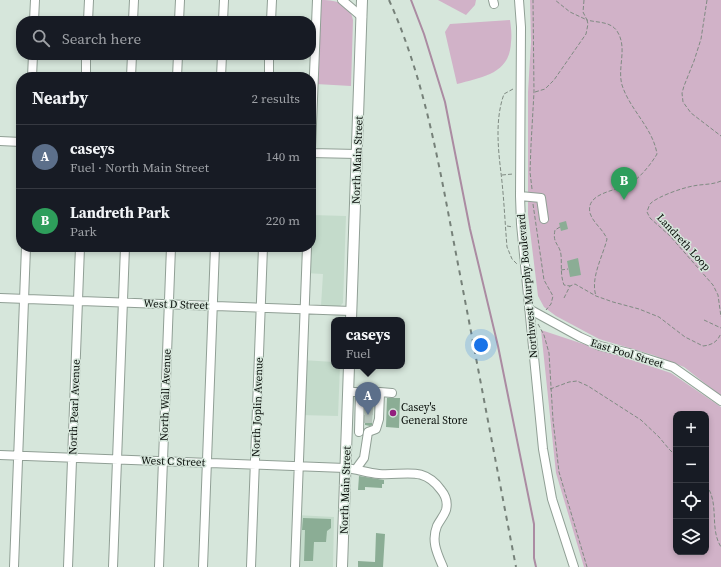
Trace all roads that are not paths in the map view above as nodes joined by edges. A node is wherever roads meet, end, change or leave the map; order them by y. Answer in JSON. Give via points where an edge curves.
{"nodes":[{"id":1,"x":35,"y":0,"type":"edge"},
{"id":2,"x":88,"y":0,"type":"edge"},
{"id":3,"x":134,"y":0,"type":"edge"},
{"id":4,"x":180,"y":0,"type":"edge"},
{"id":5,"x":224,"y":0,"type":"edge"},
{"id":6,"x":272,"y":0,"type":"edge"},
{"id":7,"x":317,"y":0,"type":"edge"},
{"id":8,"x":342,"y":0,"type":"edge"},
{"id":9,"x":362,"y":0,"type":"edge"},
{"id":10,"x":520,"y":0,"type":"edge"},
{"id":11,"x":34,"y":16,"type":"edge"},
{"id":12,"x":88,"y":16,"type":"edge"},
{"id":13,"x":133,"y":16,"type":"edge"},
{"id":14,"x":179,"y":16,"type":"edge"},
{"id":15,"x":223,"y":16,"type":"edge"},
{"id":16,"x":271,"y":16,"type":"edge"},
{"id":17,"x":362,"y":17,"type":"junction"},
{"id":18,"x":316,"y":25,"type":"edge"},
{"id":19,"x":33,"y":60,"type":"edge"},
{"id":20,"x":86,"y":60,"type":"edge"},
{"id":21,"x":132,"y":60,"type":"edge"},
{"id":22,"x":178,"y":60,"type":"edge"},
{"id":23,"x":222,"y":60,"type":"edge"},
{"id":24,"x":270,"y":60,"type":"edge"},
{"id":25,"x":315,"y":60,"type":"edge"},
{"id":26,"x":32,"y":72,"type":"edge"},
{"id":27,"x":86,"y":72,"type":"edge"},
{"id":28,"x":131,"y":72,"type":"edge"},
{"id":29,"x":177,"y":72,"type":"edge"},
{"id":30,"x":221,"y":72,"type":"edge"},
{"id":31,"x":269,"y":72,"type":"edge"},
{"id":32,"x":314,"y":72,"type":"edge"},
{"id":33,"x":0,"y":141,"type":"edge"},
{"id":34,"x":16,"y":142,"type":"edge"},
{"id":35,"x":316,"y":152,"type":"edge"},
{"id":36,"x":357,"y":154,"type":"junction"},
{"id":37,"x":520,"y":196,"type":"junction"},
{"id":38,"x":544,"y":219,"type":"dead end"},
{"id":39,"x":26,"y":252,"type":"edge"},
{"id":40,"x":80,"y":252,"type":"edge"},
{"id":41,"x":125,"y":252,"type":"edge"},
{"id":42,"x":171,"y":252,"type":"edge"},
{"id":43,"x":215,"y":252,"type":"edge"},
{"id":44,"x":263,"y":252,"type":"edge"},
{"id":45,"x":307,"y":252,"type":"edge"},
{"id":46,"x":0,"y":298,"type":"edge"},
{"id":47,"x":24,"y":299,"type":"junction"},
{"id":48,"x":78,"y":301,"type":"junction"},
{"id":49,"x":123,"y":302,"type":"junction"},
{"id":50,"x":169,"y":304,"type":"junction"},
{"id":51,"x":213,"y":305,"type":"junction"},
{"id":52,"x":261,"y":307,"type":"junction"},
{"id":53,"x":529,"y":309,"type":"junction"},
{"id":54,"x":305,"y":310,"type":"junction"},
{"id":55,"x":351,"y":316,"type":"edge"},
{"id":56,"x":349,"y":369,"type":"edge"},
{"id":57,"x":348,"y":392,"type":"junction"},
{"id":58,"x":360,"y":392,"type":"junction"},
{"id":59,"x":380,"y":392,"type":"junction"},
{"id":60,"x":392,"y":393,"type":"dead end"},
{"id":61,"x":721,"y":401,"type":"edge"},
{"id":62,"x":369,"y":402,"type":"junction"},
{"id":63,"x":369,"y":415,"type":"junction"},
{"id":64,"x":347,"y":432,"type":"junction"},
{"id":65,"x":359,"y":432,"type":"junction"},
{"id":66,"x":368,"y":432,"type":"junction"},
{"id":67,"x":0,"y":455,"type":"edge"},
{"id":68,"x":18,"y":456,"type":"junction"},
{"id":69,"x":72,"y":458,"type":"junction"},
{"id":70,"x":117,"y":459,"type":"junction"},
{"id":71,"x":163,"y":461,"type":"junction"},
{"id":72,"x":207,"y":462,"type":"junction"},
{"id":73,"x":255,"y":464,"type":"junction"},
{"id":74,"x":299,"y":466,"type":"junction"},
{"id":75,"x":345,"y":468,"type":"junction"},
{"id":76,"x":356,"y":469,"type":"junction"},
{"id":77,"x":14,"y":567,"type":"edge"},
{"id":78,"x":68,"y":567,"type":"edge"},
{"id":79,"x":113,"y":567,"type":"edge"},
{"id":80,"x":159,"y":567,"type":"edge"},
{"id":81,"x":203,"y":567,"type":"edge"},
{"id":82,"x":251,"y":567,"type":"edge"},
{"id":83,"x":295,"y":567,"type":"edge"},
{"id":84,"x":342,"y":567,"type":"edge"},
{"id":85,"x":443,"y":567,"type":"edge"},
{"id":86,"x":574,"y":567,"type":"edge"}],
"edges":[{"from":1,"to":11,"type":"street"},
{"from":2,"to":12,"type":"street"},
{"from":3,"to":13,"type":"street"},
{"from":4,"to":14,"type":"street"},
{"from":5,"to":15,"type":"street"},
{"from":6,"to":16,"type":"street"},
{"from":7,"to":18,"type":"street"},
{"from":8,"to":17,"type":"street"},
{"from":9,"to":17,"type":"main road","name":"North Main Street"},
{"from":10,"to":37,"type":"street","name":"Northwest Murphy Boulevard"},
{"from":17,"to":36,"type":"main road","name":"North Main Street"},
{"from":19,"to":26,"type":"street"},
{"from":20,"to":27,"type":"street"},
{"from":21,"to":28,"type":"street"},
{"from":22,"to":29,"type":"street"},
{"from":23,"to":30,"type":"street"},
{"from":24,"to":31,"type":"street"},
{"from":25,"to":32,"type":"street"},
{"from":33,"to":34,"type":"street"},
{"from":35,"to":36,"type":"street"},
{"from":36,"to":55,"type":"main road","name":"North Main Street"},
{"from":37,"to":38,"type":"street","via":[[541,198]]},
{"from":37,"to":53,"type":"street","name":"Northwest Murphy Boulevard"},
{"from":39,"to":47,"type":"street"},
{"from":40,"to":48,"type":"street","name":"North Pearl Avenue"},
{"from":41,"to":49,"type":"street"},
{"from":42,"to":50,"type":"street","name":"North Wall Avenue"},
{"from":43,"to":51,"type":"street"},
{"from":44,"to":52,"type":"street","name":"North Joplin Avenue"},
{"from":45,"to":54,"type":"street"},
{"from":46,"to":47,"type":"street","name":"West D Street"},
{"from":47,"to":48,"type":"street","name":"West D Street"},
{"from":47,"to":68,"type":"street"},
{"from":48,"to":49,"type":"street","name":"West D Street"},
{"from":48,"to":69,"type":"street","name":"North Pearl Avenue"},
{"from":49,"to":50,"type":"street","name":"West D Street"},
{"from":49,"to":70,"type":"street"},
{"from":50,"to":51,"type":"street","name":"West D Street"},
{"from":50,"to":71,"type":"street","name":"North Wall Avenue"},
{"from":51,"to":52,"type":"street","name":"West D Street"},
{"from":51,"to":72,"type":"street"},
{"from":52,"to":54,"type":"street","name":"West D Street"},
{"from":52,"to":73,"type":"street","name":"North Joplin Avenue"},
{"from":53,"to":61,"type":"street","name":"East Pool Street","via":[[600,346],[673,367]]},
{"from":53,"to":86,"type":"street","name":"Northwest Murphy Boulevard","via":[[540,427],[547,472],[552,499]]},
{"from":54,"to":55,"type":"street","name":"West D Street"},
{"from":54,"to":74,"type":"street"},
{"from":56,"to":57,"type":"main road","name":"North Main Street"},
{"from":57,"to":58,"type":"street"},
{"from":57,"to":64,"type":"main road","name":"North Main Street"},
{"from":58,"to":59,"type":"street"},
{"from":58,"to":62,"type":"street"},
{"from":59,"to":60,"type":"street"},
{"from":59,"to":62,"type":"street"},
{"from":62,"to":63,"type":"street"},
{"from":62,"to":63,"type":"street"},
{"from":63,"to":65,"type":"street"},
{"from":63,"to":66,"type":"street","via":[[376,429]]},
{"from":64,"to":65,"type":"street"},
{"from":64,"to":75,"type":"main road","name":"North Main Street"},
{"from":65,"to":66,"type":"street"},
{"from":66,"to":76,"type":"street","via":[[364,458]]},
{"from":67,"to":68,"type":"street","name":"West C Street"},
{"from":68,"to":69,"type":"street","name":"West C Street"},
{"from":68,"to":77,"type":"street"},
{"from":69,"to":70,"type":"street","name":"West C Street"},
{"from":69,"to":78,"type":"street","name":"North Pearl Avenue"},
{"from":70,"to":71,"type":"street","name":"West C Street"},
{"from":70,"to":79,"type":"street"},
{"from":71,"to":72,"type":"street","name":"West C Street"},
{"from":71,"to":80,"type":"street","name":"North Wall Avenue"},
{"from":72,"to":73,"type":"street","name":"West C Street"},
{"from":72,"to":81,"type":"street"},
{"from":73,"to":74,"type":"street","name":"West C Street"},
{"from":73,"to":82,"type":"street","name":"North Joplin Avenue"},
{"from":74,"to":75,"type":"street","name":"West C Street"},
{"from":74,"to":83,"type":"street"},
{"from":75,"to":76,"type":"street","name":"West C Street"},
{"from":75,"to":84,"type":"main road","name":"North Main Street"},
{"from":76,"to":85,"type":"street","name":"West C Street","via":[[376,474],[405,472],[423,476],[435,483],[445,495],[447,504],[434,540]]}]}
